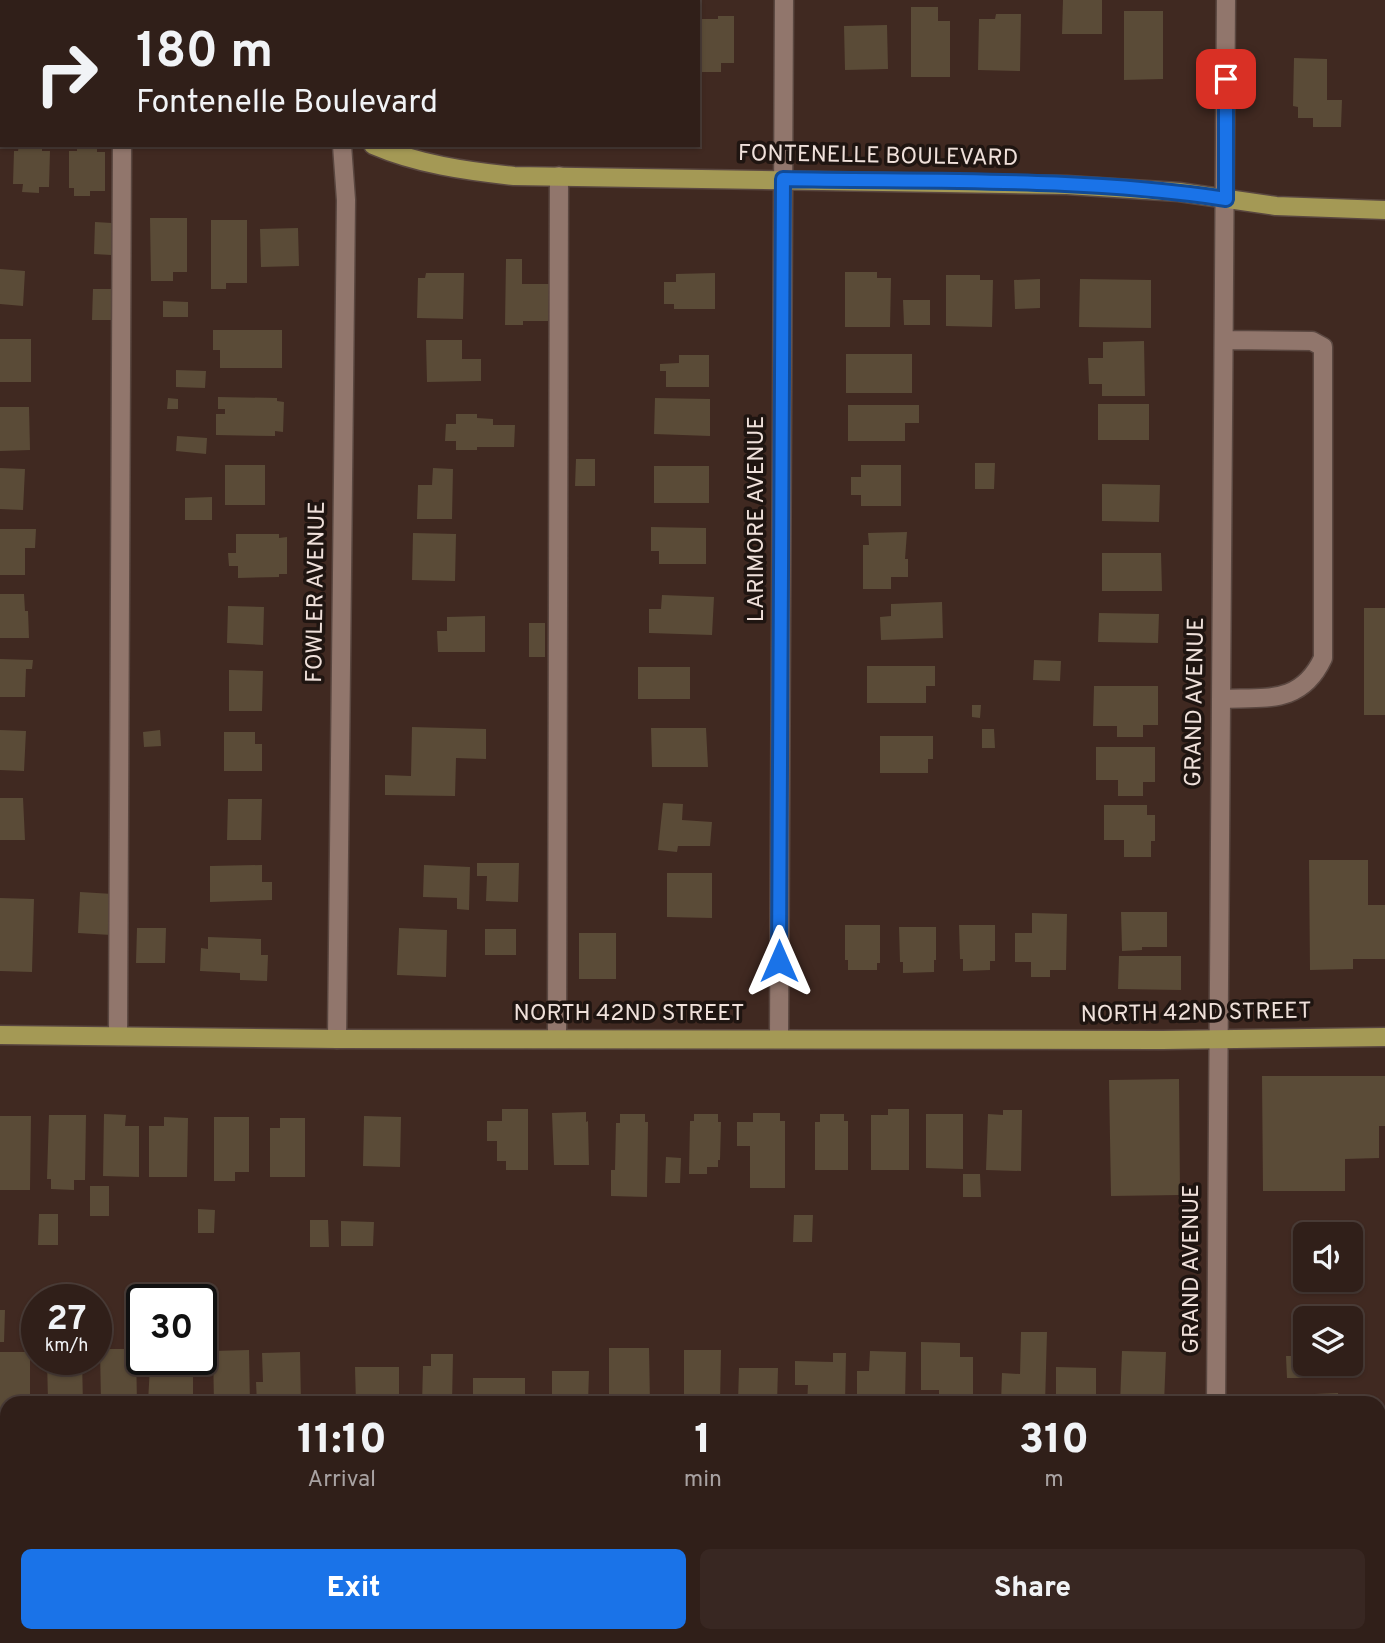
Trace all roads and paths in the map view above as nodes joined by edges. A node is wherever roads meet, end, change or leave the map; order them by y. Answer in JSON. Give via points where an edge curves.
{"nodes":[{"id":1,"x":784,"y":0,"type":"edge"},
{"id":2,"x":1226,"y":0,"type":"edge"},
{"id":3,"x":122,"y":147,"type":"edge"},
{"id":4,"x":342,"y":147,"type":"edge"},
{"id":5,"x":378,"y":147,"type":"edge"},
{"id":6,"x":559,"y":176,"type":"junction"},
{"id":7,"x":783,"y":179,"type":"junction"},
{"id":8,"x":1226,"y":199,"type":"junction"},
{"id":9,"x":1385,"y":210,"type":"edge"},
{"id":10,"x":1224,"y":340,"type":"junction"},
{"id":11,"x":1221,"y":699,"type":"junction"},
{"id":12,"x":0,"y":1035,"type":"edge"},
{"id":13,"x":118,"y":1036,"type":"junction"},
{"id":14,"x":1385,"y":1037,"type":"edge"},
{"id":15,"x":557,"y":1038,"type":"junction"},
{"id":16,"x":779,"y":1038,"type":"junction"},
{"id":17,"x":1218,"y":1038,"type":"junction"},
{"id":18,"x":337,"y":1039,"type":"junction"},
{"id":19,"x":1216,"y":1396,"type":"edge"}],
"edges":[{"from":1,"to":7,"type":"street","name":"LARIMORE AVENUE"},
{"from":2,"to":8,"type":"street","name":"GRAND AVENUE"},
{"from":3,"to":13,"type":"street"},
{"from":4,"to":18,"type":"street","name":"FOWLER AVENUE","via":[[346,214]]},
{"from":5,"to":6,"type":"main road","name":"FONTENELLE BOULEVARD","via":[[401,157],[475,172]]},
{"from":6,"to":7,"type":"main road","name":"FONTENELLE BOULEVARD"},
{"from":6,"to":15,"type":"street"},
{"from":7,"to":8,"type":"main road","name":"FONTENELLE BOULEVARD","via":[[1066,185]]},
{"from":7,"to":16,"type":"street","name":"LARIMORE AVENUE"},
{"from":8,"to":9,"type":"main road","name":"FONTENELLE BOULEVARD","via":[[1276,206]]},
{"from":8,"to":10,"type":"street","name":"GRAND AVENUE"},
{"from":10,"to":11,"type":"street","name":"GRAND AVENUE"},
{"from":10,"to":11,"type":"street","via":[[1312,341],[1323,347],[1323,658],[1315,676],[1297,691],[1274,697]]},
{"from":11,"to":17,"type":"street","name":"GRAND AVENUE"},
{"from":12,"to":13,"type":"main road","name":"NORTH 42ND STREET"},
{"from":13,"to":18,"type":"main road","name":"NORTH 42ND STREET"},
{"from":14,"to":17,"type":"main road","name":"NORTH 42ND STREET"},
{"from":15,"to":16,"type":"main road","name":"NORTH 42ND STREET"},
{"from":15,"to":18,"type":"main road","name":"NORTH 42ND STREET"},
{"from":16,"to":17,"type":"main road","name":"NORTH 42ND STREET"},
{"from":17,"to":19,"type":"street","name":"GRAND AVENUE"}]}
